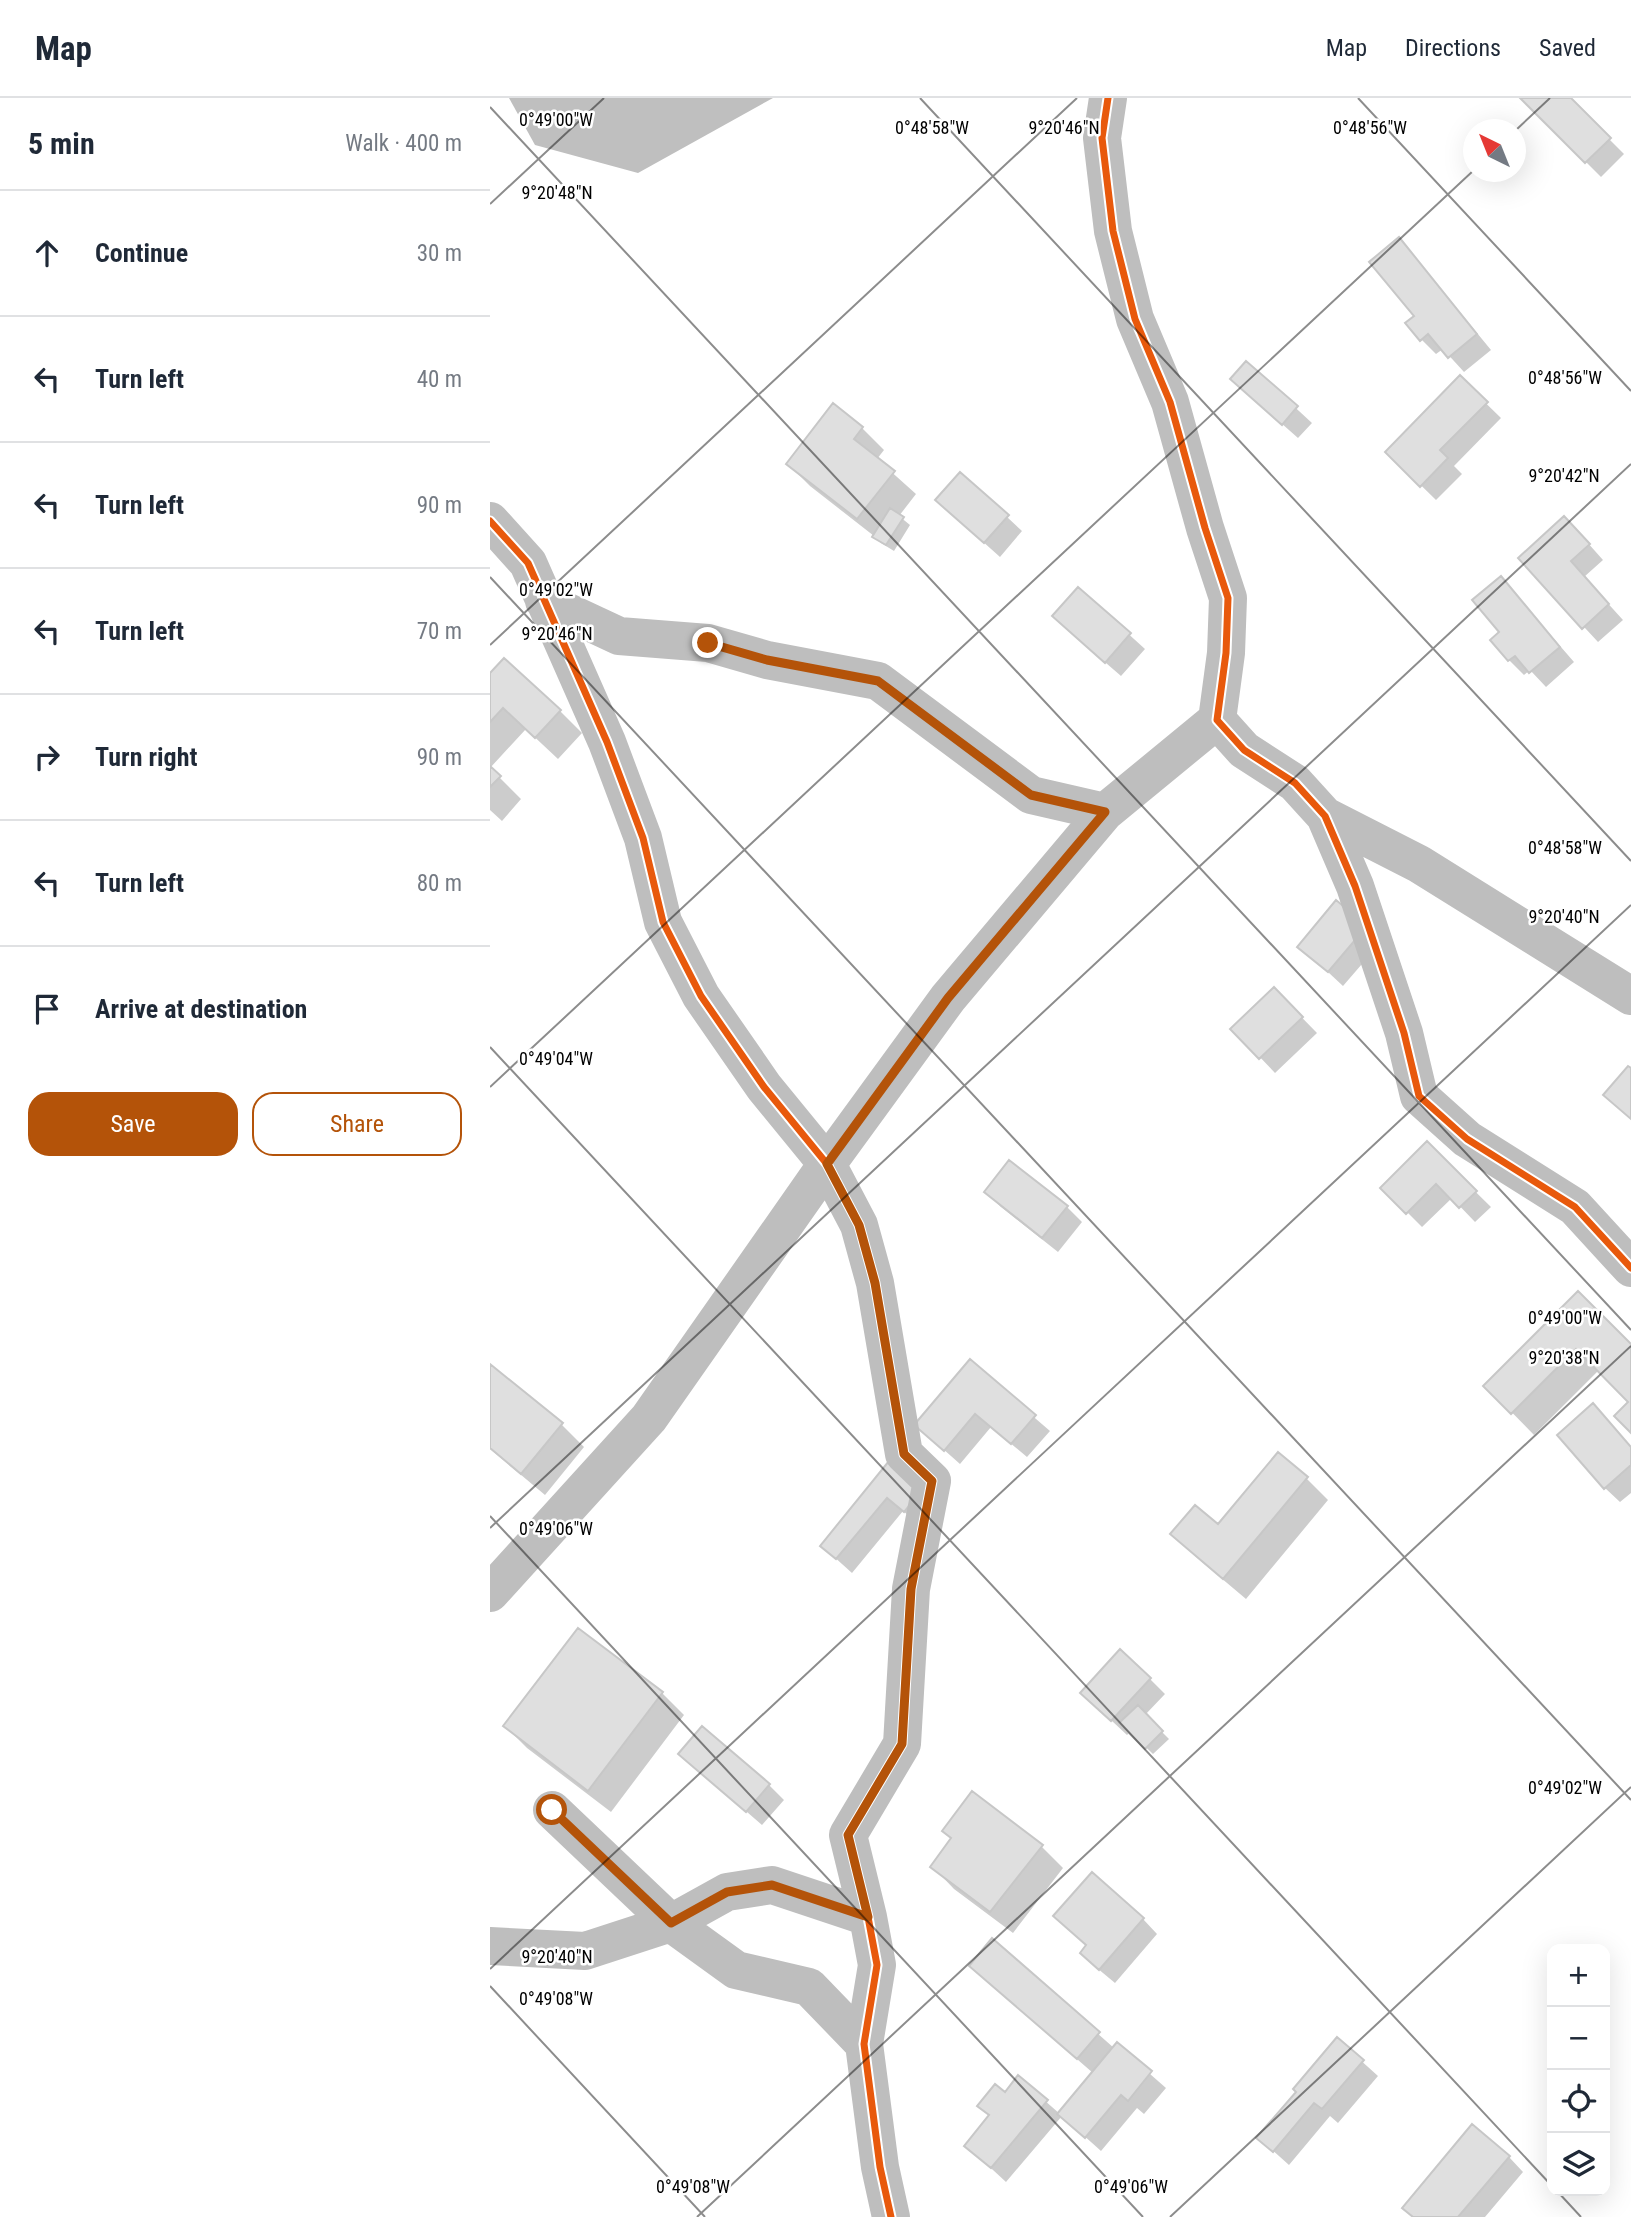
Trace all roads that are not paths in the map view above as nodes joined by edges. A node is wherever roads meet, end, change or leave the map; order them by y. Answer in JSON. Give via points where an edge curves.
{"nodes":[{"id":1,"x":1108,"y":98,"type":"edge"},
{"id":2,"x":490,"y":521,"type":"edge"},
{"id":3,"x":544,"y":601,"type":"junction"},
{"id":4,"x":1217,"y":720,"type":"junction"},
{"id":5,"x":1105,"y":812,"type":"junction"},
{"id":6,"x":1325,"y":816,"type":"junction"},
{"id":7,"x":1631,"y":996,"type":"edge"},
{"id":8,"x":827,"y":1164,"type":"junction"},
{"id":9,"x":1631,"y":1268,"type":"edge"},
{"id":10,"x":490,"y":1593,"type":"edge"},
{"id":11,"x":552,"y":1810,"type":"dead end"},
{"id":12,"x":868,"y":1917,"type":"junction"},
{"id":13,"x":671,"y":1923,"type":"junction"},
{"id":14,"x":490,"y":1946,"type":"edge"},
{"id":15,"x":864,"y":2044,"type":"junction"},
{"id":16,"x":891,"y":2217,"type":"edge"}],
"edges":[{"from":1,"to":4,"type":"street","via":[[1102,138],[1113,231],[1135,320],[1170,402],[1228,598]]},
{"from":2,"to":3,"type":"street","via":[[528,563]]},
{"from":3,"to":5,"type":"street","via":[[619,636],[708,643],[767,660],[878,681],[1031,795]]},
{"from":3,"to":8,"type":"street","via":[[607,742],[643,838],[663,922],[709,1007],[764,1087]]},
{"from":4,"to":5,"type":"street"},
{"from":4,"to":6,"type":"street","via":[[1244,750],[1295,783]]},
{"from":5,"to":8,"type":"street","via":[[948,998]]},
{"from":6,"to":7,"type":"street","via":[[1419,864]]},
{"from":6,"to":9,"type":"street","via":[[1363,910],[1404,1033],[1419,1096],[1467,1139],[1575,1208]]},
{"from":8,"to":10,"type":"street","via":[[649,1418]]},
{"from":8,"to":12,"type":"street","via":[[859,1225],[875,1283],[904,1454],[932,1481],[911,1589],[902,1744],[848,1835]]},
{"from":11,"to":13,"type":"street"},
{"from":12,"to":13,"type":"street","via":[[772,1885],[727,1892]]},
{"from":12,"to":15,"type":"street","via":[[877,1965]]},
{"from":13,"to":14,"type":"street","via":[[585,1951]]},
{"from":13,"to":15,"type":"street","via":[[736,1970],[809,1987]]},
{"from":15,"to":16,"type":"street"}]}
